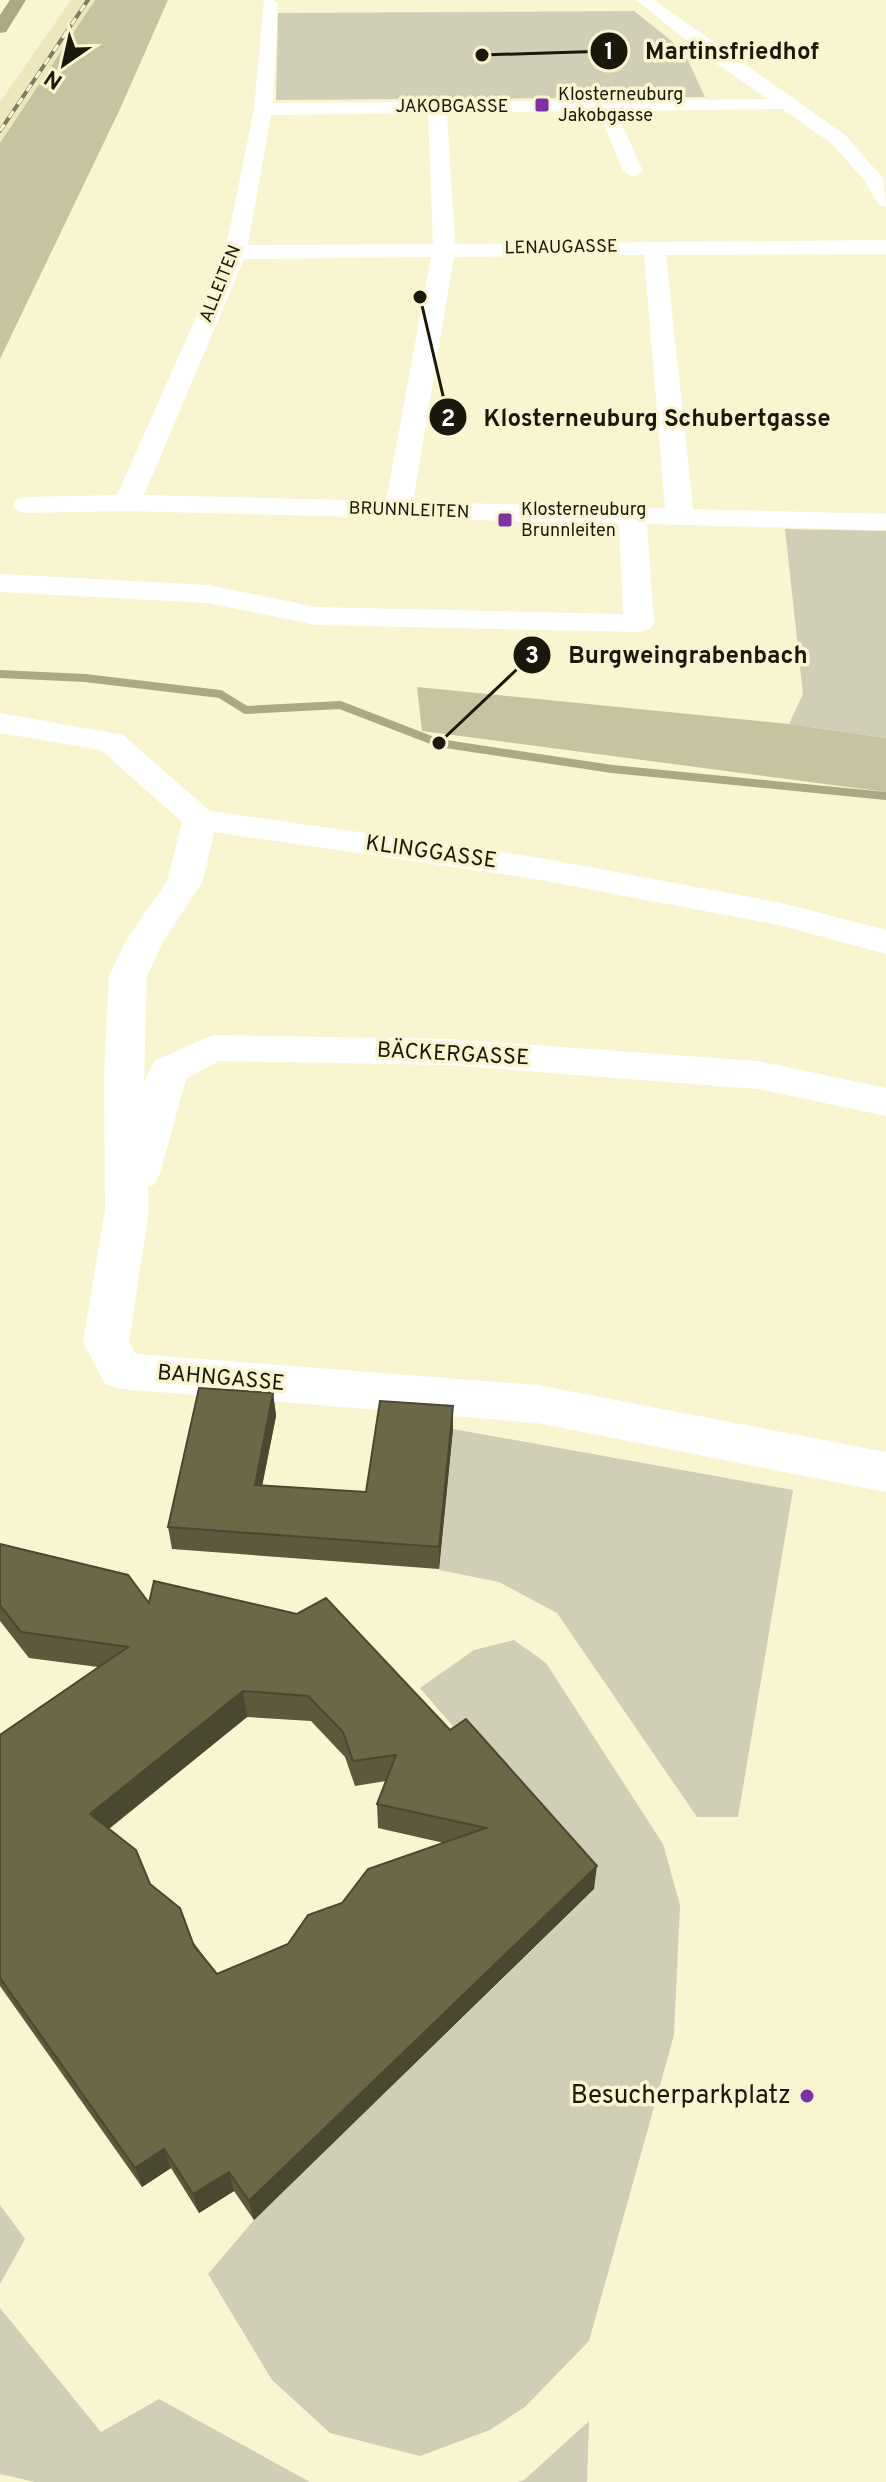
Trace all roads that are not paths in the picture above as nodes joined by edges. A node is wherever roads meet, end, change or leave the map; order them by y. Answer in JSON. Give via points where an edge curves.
{"nodes":[{"id":1,"x":644,"y":0,"type":"edge"},
{"id":2,"x":270,"y":4,"type":"dead end"},
{"id":3,"x":784,"y":103,"type":"junction"},
{"id":4,"x":605,"y":106,"type":"junction"},
{"id":5,"x":437,"y":107,"type":"junction"},
{"id":6,"x":263,"y":109,"type":"junction"},
{"id":7,"x":633,"y":171,"type":"dead end"},
{"id":8,"x":886,"y":201,"type":"edge"},
{"id":9,"x":654,"y":247,"type":"junction"},
{"id":10,"x":886,"y":247,"type":"edge"},
{"id":11,"x":444,"y":249,"type":"junction"},
{"id":12,"x":236,"y":252,"type":"junction"},
{"id":13,"x":127,"y":503,"type":"junction"},
{"id":14,"x":27,"y":505,"type":"dead end"},
{"id":15,"x":398,"y":511,"type":"junction"},
{"id":16,"x":633,"y":517,"type":"junction"},
{"id":17,"x":680,"y":519,"type":"junction"},
{"id":18,"x":886,"y":522,"type":"edge"},
{"id":19,"x":0,"y":583,"type":"edge"},
{"id":20,"x":0,"y":723,"type":"edge"},
{"id":21,"x":200,"y":820,"type":"junction"},
{"id":22,"x":886,"y":942,"type":"edge"},
{"id":23,"x":886,"y":1102,"type":"edge"},
{"id":24,"x":127,"y":1210,"type":"junction"},
{"id":25,"x":886,"y":1472,"type":"edge"}],
"edges":[{"from":1,"to":3,"type":"street"},
{"from":2,"to":6,"type":"street","name":"ALLEITEN"},
{"from":3,"to":4,"type":"street","name":"JAKOBGASSE"},
{"from":3,"to":8,"type":"street","via":[[838,139],[874,175]]},
{"from":4,"to":5,"type":"street","name":"JAKOBGASSE"},
{"from":4,"to":7,"type":"street"},
{"from":5,"to":6,"type":"street","name":"JAKOBGASSE"},
{"from":5,"to":11,"type":"street"},
{"from":6,"to":12,"type":"street","name":"ALLEITEN"},
{"from":9,"to":10,"type":"street","name":"LENAUGASSE"},
{"from":9,"to":11,"type":"street","name":"LENAUGASSE"},
{"from":9,"to":17,"type":"street"},
{"from":11,"to":12,"type":"street","name":"LENAUGASSE"},
{"from":11,"to":15,"type":"street"},
{"from":12,"to":13,"type":"street","name":"ALLEITEN"},
{"from":13,"to":14,"type":"street","name":"BRUNNLEITEN"},
{"from":13,"to":15,"type":"street","name":"BRUNNLEITEN"},
{"from":15,"to":16,"type":"street","name":"BRUNNLEITEN"},
{"from":16,"to":17,"type":"street","name":"BRUNNLEITEN"},
{"from":16,"to":19,"type":"street","via":[[639,623],[316,616],[209,594]]},
{"from":17,"to":18,"type":"street","name":"BRUNNLEITEN"},
{"from":20,"to":21,"type":"street","via":[[111,742]]},
{"from":21,"to":22,"type":"street","name":"KLINGGASSE","via":[[535,868],[782,914]]},
{"from":21,"to":24,"type":"street","name":"BAHNGASSE","via":[[185,881],[128,976]]},
{"from":23,"to":24,"type":"street","name":"BÄCKERGASSE","via":[[758,1075],[448,1052],[213,1048],[168,1071]]},
{"from":24,"to":25,"type":"street","name":"BAHNGASSE","via":[[106,1342],[122,1371],[537,1404]]}]}
